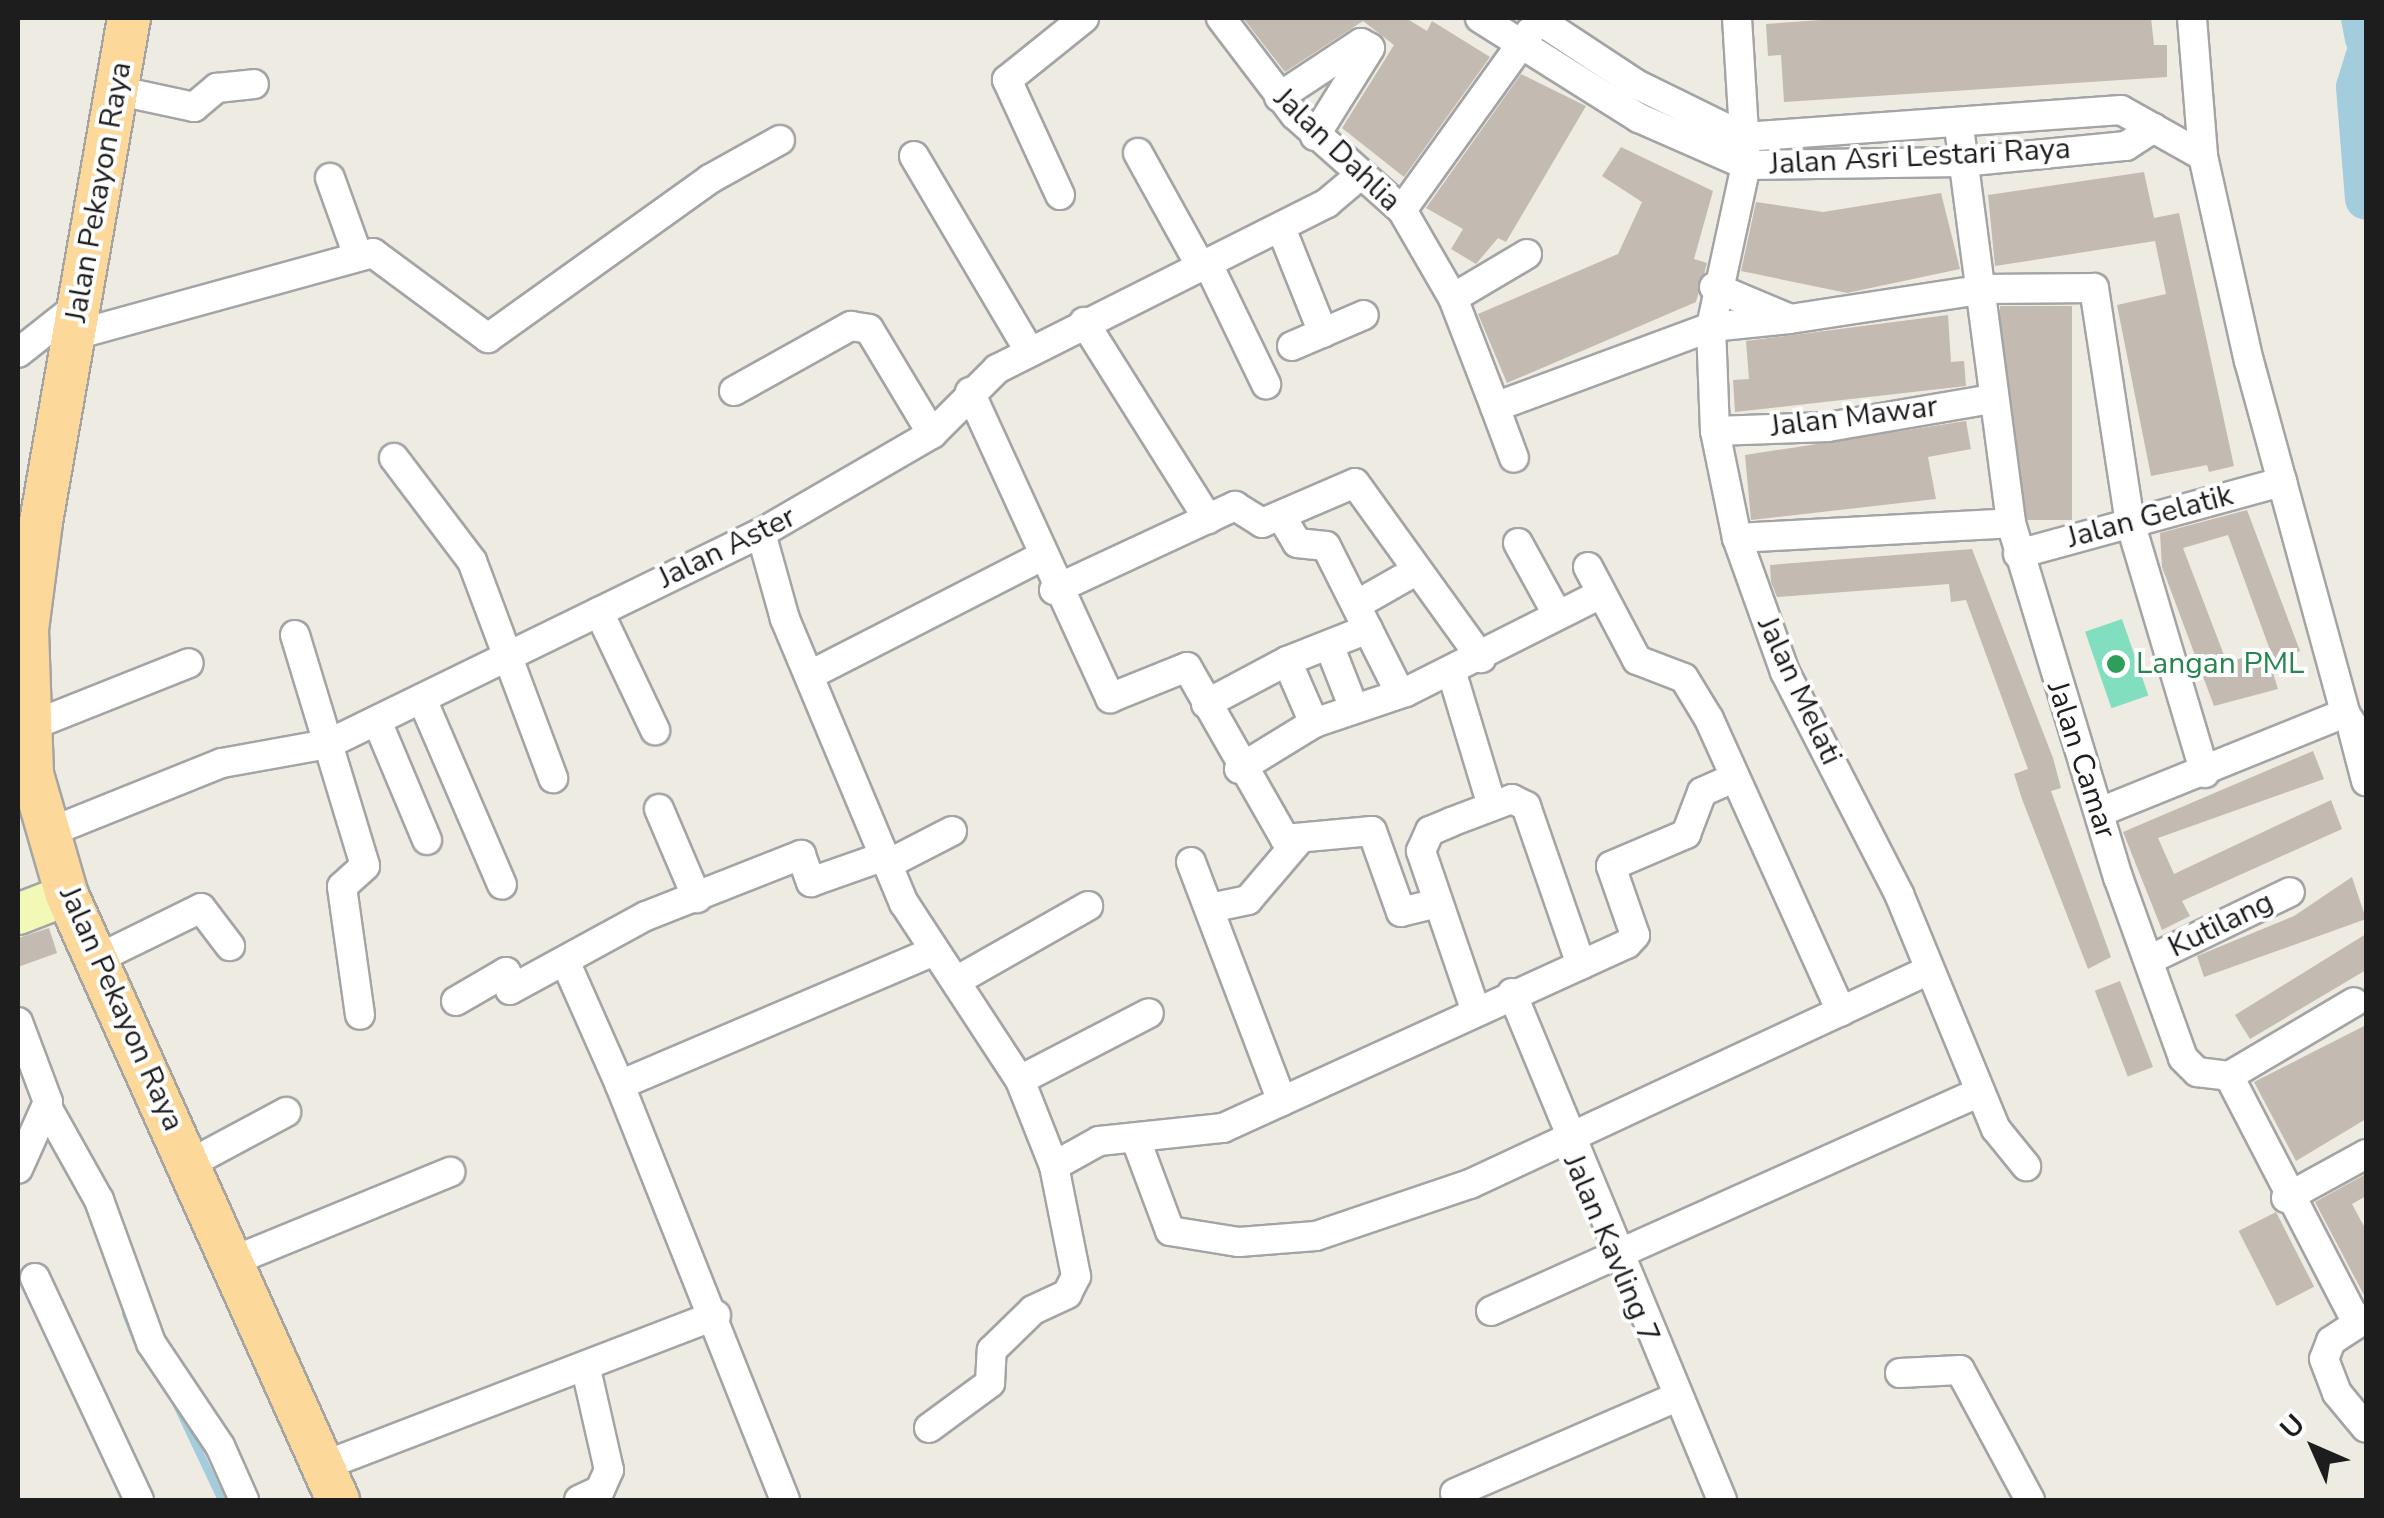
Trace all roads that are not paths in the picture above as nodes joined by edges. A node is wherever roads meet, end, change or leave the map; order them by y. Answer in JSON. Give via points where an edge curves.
{"nodes":[{"id":1,"x":129,"y":18,"type":"edge"},
{"id":2,"x":1084,"y":18,"type":"edge"},
{"id":3,"x":1221,"y":18,"type":"edge"},
{"id":4,"x":1480,"y":18,"type":"edge"},
{"id":5,"x":1537,"y":18,"type":"edge"},
{"id":6,"x":1737,"y":18,"type":"edge"},
{"id":7,"x":2192,"y":18,"type":"edge"},
{"id":8,"x":1522,"y":45,"type":"junction"},
{"id":9,"x":254,"y":84,"type":"dead end"},
{"id":10,"x":115,"y":90,"type":"junction"},
{"id":11,"x":1279,"y":97,"type":"junction"},
{"id":12,"x":1958,"y":127,"type":"junction"},
{"id":13,"x":2154,"y":128,"type":"junction"},
{"id":14,"x":1315,"y":136,"type":"junction"},
{"id":15,"x":780,"y":140,"type":"dead end"},
{"id":16,"x":1745,"y":151,"type":"junction"},
{"id":17,"x":1138,"y":153,"type":"dead end"},
{"id":18,"x":914,"y":156,"type":"dead end"},
{"id":19,"x":2203,"y":156,"type":"junction"},
{"id":20,"x":1962,"y":162,"type":"junction"},
{"id":21,"x":1358,"y":176,"type":"junction"},
{"id":22,"x":330,"y":178,"type":"dead end"},
{"id":23,"x":1060,"y":195,"type":"dead end"},
{"id":24,"x":1402,"y":210,"type":"junction"},
{"id":25,"x":1281,"y":228,"type":"junction"},
{"id":26,"x":357,"y":254,"type":"junction"},
{"id":27,"x":1527,"y":254,"type":"dead end"},
{"id":28,"x":1204,"y":264,"type":"junction"},
{"id":29,"x":1714,"y":287,"type":"junction"},
{"id":30,"x":1986,"y":288,"type":"junction"},
{"id":31,"x":1453,"y":298,"type":"junction"},
{"id":32,"x":1364,"y":315,"type":"dead end"},
{"id":33,"x":1790,"y":319,"type":"junction"},
{"id":34,"x":78,"y":320,"type":"junction"},
{"id":35,"x":1084,"y":322,"type":"junction"},
{"id":36,"x":1710,"y":327,"type":"junction"},
{"id":37,"x":1322,"y":333,"type":"junction"},
{"id":38,"x":1292,"y":346,"type":"dead end"},
{"id":39,"x":1030,"y":352,"type":"junction"},
{"id":40,"x":18,"y":354,"type":"edge"},
{"id":41,"x":1266,"y":384,"type":"dead end"},
{"id":42,"x":734,"y":391,"type":"dead end"},
{"id":43,"x":970,"y":392,"type":"junction"},
{"id":44,"x":1992,"y":398,"type":"junction"},
{"id":45,"x":1494,"y":407,"type":"junction"},
{"id":46,"x":1715,"y":431,"type":"junction"},
{"id":47,"x":932,"y":434,"type":"junction"},
{"id":48,"x":394,"y":458,"type":"dead end"},
{"id":49,"x":1514,"y":458,"type":"dead end"},
{"id":50,"x":2282,"y":482,"type":"junction"},
{"id":51,"x":1281,"y":516,"type":"junction"},
{"id":52,"x":1208,"y":519,"type":"junction"},
{"id":53,"x":2130,"y":522,"type":"junction"},
{"id":54,"x":2012,"y":523,"type":"junction"},
{"id":55,"x":760,"y":532,"type":"junction"},
{"id":56,"x":1737,"y":538,"type":"junction"},
{"id":57,"x":1518,"y":544,"type":"dead end"},
{"id":58,"x":2018,"y":554,"type":"junction"},
{"id":59,"x":1041,"y":557,"type":"junction"},
{"id":60,"x":1588,"y":566,"type":"dead end"},
{"id":61,"x":1414,"y":572,"type":"junction"},
{"id":62,"x":1054,"y":590,"type":"junction"},
{"id":63,"x":1602,"y":594,"type":"junction"},
{"id":64,"x":600,"y":612,"type":"junction"},
{"id":65,"x":1556,"y":612,"type":"junction"},
{"id":66,"x":1362,"y":617,"type":"junction"},
{"id":67,"x":296,"y":635,"type":"dead end"},
{"id":68,"x":1329,"y":645,"type":"junction"},
{"id":69,"x":506,"y":658,"type":"junction"},
{"id":70,"x":1481,"y":658,"type":"junction"},
{"id":71,"x":1287,"y":661,"type":"junction"},
{"id":72,"x":189,"y":663,"type":"dead end"},
{"id":73,"x":1451,"y":670,"type":"junction"},
{"id":74,"x":810,"y":674,"type":"junction"},
{"id":75,"x":1400,"y":693,"type":"junction"},
{"id":76,"x":422,"y":700,"type":"junction"},
{"id":77,"x":1206,"y":704,"type":"junction"},
{"id":78,"x":1353,"y":706,"type":"junction"},
{"id":79,"x":23,"y":712,"type":"edge"},
{"id":80,"x":376,"y":722,"type":"junction"},
{"id":81,"x":1314,"y":723,"type":"junction"},
{"id":82,"x":654,"y":730,"type":"dead end"},
{"id":83,"x":2355,"y":730,"type":"edge"},
{"id":84,"x":328,"y":744,"type":"junction"},
{"id":85,"x":1239,"y":769,"type":"junction"},
{"id":86,"x":2205,"y":773,"type":"junction"},
{"id":87,"x":553,"y":778,"type":"dead end"},
{"id":88,"x":1734,"y":778,"type":"junction"},
{"id":89,"x":2366,"y":781,"type":"edge"},
{"id":90,"x":1492,"y":806,"type":"junction"},
{"id":91,"x":658,"y":810,"type":"dead end"},
{"id":92,"x":2100,"y":812,"type":"junction"},
{"id":93,"x":952,"y":831,"type":"dead end"},
{"id":94,"x":50,"y":832,"type":"junction"},
{"id":95,"x":427,"y":840,"type":"dead end"},
{"id":96,"x":1298,"y":840,"type":"junction"},
{"id":97,"x":885,"y":860,"type":"junction"},
{"id":98,"x":1191,"y":862,"type":"dead end"},
{"id":99,"x":502,"y":885,"type":"dead end"},
{"id":100,"x":2290,"y":892,"type":"dead end"},
{"id":101,"x":66,"y":895,"type":"junction"},
{"id":102,"x":696,"y":898,"type":"junction"},
{"id":103,"x":1438,"y":903,"type":"junction"},
{"id":104,"x":1088,"y":906,"type":"dead end"},
{"id":105,"x":1214,"y":907,"type":"junction"},
{"id":106,"x":18,"y":914,"type":"edge"},
{"id":107,"x":230,"y":946,"type":"dead end"},
{"id":108,"x":930,"y":953,"type":"junction"},
{"id":109,"x":2151,"y":959,"type":"junction"},
{"id":110,"x":96,"y":960,"type":"junction"},
{"id":111,"x":564,"y":961,"type":"junction"},
{"id":112,"x":1581,"y":965,"type":"junction"},
{"id":113,"x":1926,"y":971,"type":"junction"},
{"id":114,"x":956,"y":981,"type":"junction"},
{"id":115,"x":1512,"y":993,"type":"junction"},
{"id":116,"x":456,"y":1001,"type":"dead end"},
{"id":117,"x":2354,"y":1002,"type":"dead end"},
{"id":118,"x":1474,"y":1006,"type":"junction"},
{"id":119,"x":1841,"y":1012,"type":"junction"},
{"id":120,"x":1149,"y":1013,"type":"dead end"},
{"id":121,"x":360,"y":1015,"type":"dead end"},
{"id":122,"x":18,"y":1022,"type":"edge"},
{"id":123,"x":2230,"y":1076,"type":"junction"},
{"id":124,"x":1020,"y":1080,"type":"junction"},
{"id":125,"x":620,"y":1084,"type":"junction"},
{"id":126,"x":1980,"y":1092,"type":"junction"},
{"id":127,"x":1282,"y":1101,"type":"junction"},
{"id":128,"x":47,"y":1107,"type":"junction"},
{"id":129,"x":286,"y":1112,"type":"dead end"},
{"id":130,"x":1136,"y":1140,"type":"junction"},
{"id":131,"x":1565,"y":1140,"type":"junction"},
{"id":132,"x":2366,"y":1154,"type":"edge"},
{"id":133,"x":191,"y":1164,"type":"junction"},
{"id":134,"x":1054,"y":1166,"type":"junction"},
{"id":135,"x":2026,"y":1166,"type":"dead end"},
{"id":136,"x":18,"y":1170,"type":"edge"},
{"id":137,"x":450,"y":1172,"type":"dead end"},
{"id":138,"x":2286,"y":1198,"type":"junction"},
{"id":139,"x":1614,"y":1252,"type":"junction"},
{"id":140,"x":233,"y":1261,"type":"junction"},
{"id":141,"x":35,"y":1278,"type":"dead end"},
{"id":142,"x":1491,"y":1312,"type":"dead end"},
{"id":143,"x":716,"y":1314,"type":"junction"},
{"id":144,"x":2362,"y":1320,"type":"edge"},
{"id":145,"x":586,"y":1369,"type":"junction"},
{"id":146,"x":1900,"y":1373,"type":"dead end"},
{"id":147,"x":1674,"y":1398,"type":"junction"},
{"id":148,"x":930,"y":1428,"type":"dead end"},
{"id":149,"x":2366,"y":1428,"type":"edge"},
{"id":150,"x":330,"y":1483,"type":"edge"},
{"id":151,"x":1455,"y":1494,"type":"dead end"},
{"id":152,"x":139,"y":1500,"type":"edge"},
{"id":153,"x":244,"y":1500,"type":"edge"},
{"id":154,"x":579,"y":1500,"type":"edge"},
{"id":155,"x":786,"y":1500,"type":"edge"},
{"id":156,"x":1722,"y":1500,"type":"edge"},
{"id":157,"x":2030,"y":1500,"type":"edge"}],
"edges":[{"from":1,"to":10,"type":"main road","name":"Jalan Pekayon Raya"},
{"from":2,"to":23,"type":"street","via":[[1007,80]]},
{"from":3,"to":11,"type":"street","name":"Jalan Dahlia"},
{"from":4,"to":8,"type":"street","name":"Jalan Asri Lestari Raya"},
{"from":5,"to":8,"type":"street"},
{"from":5,"to":16,"type":"street","name":"Jalan Asri Lestari Raya"},
{"from":6,"to":16,"type":"street","name":"Jalan Melati"},
{"from":7,"to":19,"type":"street"},
{"from":8,"to":16,"type":"street","name":"Jalan Asri Lestari Raya","via":[[1639,118]]},
{"from":8,"to":24,"type":"street"},
{"from":9,"to":10,"type":"street","via":[[217,88],[194,107]]},
{"from":10,"to":34,"type":"main road","name":"Jalan Pekayon Raya"},
{"from":11,"to":14,"type":"street","name":"Jalan Dahlia"},
{"from":11,"to":14,"type":"street","via":[[1361,43],[1370,48]]},
{"from":12,"to":13,"type":"street","name":"Jalan Asri Lestari Raya","via":[[2121,110]]},
{"from":12,"to":16,"type":"street","name":"Jalan Asri Lestari Raya"},
{"from":12,"to":20,"type":"street","name":"Jalan Camar"},
{"from":13,"to":19,"type":"street","name":"Jalan Asri Lestari Raya"},
{"from":13,"to":20,"type":"street","name":"Jalan Asri Lestari Raya","via":[[2126,146]]},
{"from":14,"to":21,"type":"street","name":"Jalan Dahlia"},
{"from":15,"to":26,"type":"street","via":[[702,184],[488,338],[392,262]]},
{"from":16,"to":20,"type":"street","name":"Jalan Asri Lestari Raya"},
{"from":16,"to":29,"type":"street","name":"Jalan Melati"},
{"from":17,"to":28,"type":"street"},
{"from":18,"to":39,"type":"street"},
{"from":19,"to":50,"type":"street"},
{"from":20,"to":30,"type":"street","name":"Jalan Camar"},
{"from":21,"to":24,"type":"street","name":"Jalan Dahlia"},
{"from":21,"to":25,"type":"street","name":"Jalan Aster"},
{"from":22,"to":26,"type":"street"},
{"from":24,"to":31,"type":"street","name":"Jalan Dahlia"},
{"from":25,"to":28,"type":"street","name":"Jalan Aster"},
{"from":25,"to":37,"type":"street"},
{"from":26,"to":34,"type":"street"},
{"from":27,"to":31,"type":"street"},
{"from":28,"to":35,"type":"street","name":"Jalan Aster"},
{"from":28,"to":41,"type":"street"},
{"from":29,"to":33,"type":"street","via":[[1773,304]]},
{"from":29,"to":36,"type":"street","name":"Jalan Melati"},
{"from":30,"to":33,"type":"street"},
{"from":30,"to":44,"type":"street","name":"Jalan Camar"},
{"from":30,"to":53,"type":"street","via":[[2084,282],[2100,297]]},
{"from":31,"to":45,"type":"street","name":"Jalan Dahlia"},
{"from":32,"to":37,"type":"street"},
{"from":33,"to":36,"type":"street"},
{"from":34,"to":40,"type":"street"},
{"from":34,"to":79,"type":"main road","name":"Jalan Pekayon Raya","via":[[41,522]]},
{"from":35,"to":39,"type":"street","name":"Jalan Aster"},
{"from":35,"to":52,"type":"street"},
{"from":36,"to":45,"type":"street"},
{"from":36,"to":46,"type":"street","name":"Jalan Melati"},
{"from":37,"to":38,"type":"street"},
{"from":39,"to":43,"type":"street","name":"Jalan Aster"},
{"from":42,"to":47,"type":"street","via":[[851,326],[869,329]]},
{"from":43,"to":47,"type":"street","name":"Jalan Aster"},
{"from":43,"to":59,"type":"street"},
{"from":44,"to":46,"type":"street","name":"Jalan Mawar","via":[[1828,426]]},
{"from":44,"to":54,"type":"street","name":"Jalan Camar"},
{"from":45,"to":49,"type":"street","name":"Jalan Dahlia"},
{"from":46,"to":56,"type":"street","name":"Jalan Melati"},
{"from":47,"to":55,"type":"street","name":"Jalan Aster"},
{"from":48,"to":69,"type":"street","via":[[472,561]]},
{"from":50,"to":53,"type":"street","name":"Jalan Gelatik"},
{"from":50,"to":83,"type":"street"},
{"from":51,"to":52,"type":"street","via":[[1262,523],[1234,506]]},
{"from":51,"to":61,"type":"street","via":[[1356,483],[1413,554]]},
{"from":51,"to":66,"type":"street","via":[[1297,543],[1326,546]]},
{"from":52,"to":62,"type":"street"},
{"from":53,"to":58,"type":"street","name":"Jalan Gelatik"},
{"from":53,"to":86,"type":"street"},
{"from":54,"to":56,"type":"street"},
{"from":54,"to":58,"type":"street","name":"Jalan Camar"},
{"from":55,"to":64,"type":"street","name":"Jalan Aster"},
{"from":55,"to":74,"type":"street"},
{"from":56,"to":113,"type":"street","name":"Jalan Melati","via":[[1785,672],[1872,838]]},
{"from":57,"to":65,"type":"street"},
{"from":58,"to":92,"type":"street","name":"Jalan Camar"},
{"from":59,"to":62,"type":"street"},
{"from":59,"to":74,"type":"street"},
{"from":60,"to":63,"type":"street"},
{"from":61,"to":66,"type":"street"},
{"from":61,"to":70,"type":"street"},
{"from":62,"to":77,"type":"street","via":[[1110,698],[1181,665]]},
{"from":63,"to":65,"type":"street"},
{"from":63,"to":88,"type":"street","via":[[1636,660],[1684,678]]},
{"from":64,"to":69,"type":"street","name":"Jalan Aster"},
{"from":64,"to":82,"type":"street"},
{"from":65,"to":70,"type":"street"},
{"from":66,"to":68,"type":"street"},
{"from":66,"to":75,"type":"street"},
{"from":67,"to":84,"type":"street"},
{"from":68,"to":71,"type":"street"},
{"from":68,"to":78,"type":"street"},
{"from":69,"to":76,"type":"street","name":"Jalan Aster"},
{"from":69,"to":87,"type":"street"},
{"from":70,"to":73,"type":"street"},
{"from":71,"to":77,"type":"street"},
{"from":71,"to":81,"type":"street"},
{"from":72,"to":79,"type":"street"},
{"from":73,"to":75,"type":"street"},
{"from":73,"to":90,"type":"street"},
{"from":74,"to":97,"type":"street"},
{"from":75,"to":78,"type":"street"},
{"from":76,"to":80,"type":"street","name":"Jalan Aster"},
{"from":76,"to":99,"type":"street"},
{"from":77,"to":85,"type":"street"},
{"from":78,"to":81,"type":"street"},
{"from":79,"to":94,"type":"main road","name":"Jalan Pekayon Raya"},
{"from":80,"to":84,"type":"street","name":"Jalan Aster"},
{"from":80,"to":95,"type":"street"},
{"from":81,"to":85,"type":"street"},
{"from":83,"to":86,"type":"street"},
{"from":83,"to":89,"type":"street"},
{"from":84,"to":94,"type":"street","name":"Jalan Aster","via":[[222,763]]},
{"from":84,"to":121,"type":"street","via":[[365,866],[342,887]]},
{"from":85,"to":96,"type":"street","via":[[1285,839]]},
{"from":86,"to":92,"type":"street"},
{"from":88,"to":112,"type":"street","via":[[1702,792],[1686,834],[1612,866],[1635,935]]},
{"from":88,"to":119,"type":"street"},
{"from":90,"to":103,"type":"street","via":[[1423,839]]},
{"from":90,"to":112,"type":"street","via":[[1526,806]]},
{"from":91,"to":102,"type":"street"},
{"from":92,"to":109,"type":"street","name":"Jalan Camar"},
{"from":93,"to":97,"type":"street"},
{"from":94,"to":101,"type":"main road","name":"Jalan Pekayon Raya"},
{"from":96,"to":103,"type":"street","via":[[1372,831],[1401,912]]},
{"from":96,"to":105,"type":"street","via":[[1248,900]]},
{"from":97,"to":102,"type":"street","via":[[812,882],[802,855]]},
{"from":97,"to":108,"type":"street"},
{"from":98,"to":105,"type":"street"},
{"from":100,"to":109,"type":"street","name":"Kutilang"},
{"from":101,"to":106,"type":"street"},
{"from":101,"to":110,"type":"main road","name":"Jalan Pekayon Raya"},
{"from":102,"to":111,"type":"street"},
{"from":103,"to":118,"type":"street"},
{"from":104,"to":114,"type":"street"},
{"from":105,"to":127,"type":"street","via":[[1237,1002]]},
{"from":107,"to":110,"type":"street","via":[[201,908]]},
{"from":108,"to":114,"type":"street"},
{"from":108,"to":125,"type":"street"},
{"from":109,"to":123,"type":"street","name":"Jalan Camar","via":[[2183,1058],[2197,1072]]},
{"from":110,"to":133,"type":"main road","name":"Jalan Pekayon Raya"},
{"from":111,"to":116,"type":"street","via":[[510,990],[506,972]]},
{"from":111,"to":125,"type":"street"},
{"from":112,"to":115,"type":"street"},
{"from":113,"to":119,"type":"street"},
{"from":113,"to":126,"type":"street","name":"Jalan Melati"},
{"from":114,"to":124,"type":"street"},
{"from":115,"to":118,"type":"street"},
{"from":115,"to":131,"type":"street","name":"Jalan Kavling 7"},
{"from":117,"to":123,"type":"street"},
{"from":118,"to":127,"type":"street"},
{"from":119,"to":131,"type":"street"},
{"from":120,"to":124,"type":"street"},
{"from":122,"to":128,"type":"street"},
{"from":123,"to":138,"type":"street"},
{"from":124,"to":134,"type":"street"},
{"from":125,"to":143,"type":"street"},
{"from":126,"to":135,"type":"street","name":"Jalan Melati","via":[[2003,1142]]},
{"from":126,"to":139,"type":"street"},
{"from":127,"to":130,"type":"street","via":[[1223,1128]]},
{"from":128,"to":136,"type":"street"},
{"from":128,"to":153,"type":"street","via":[[98,1200],[151,1343],[220,1446]]},
{"from":129,"to":133,"type":"street"},
{"from":130,"to":131,"type":"street","via":[[1170,1231],[1239,1242],[1316,1236],[1403,1211]]},
{"from":130,"to":134,"type":"street","via":[[1098,1141]]},
{"from":131,"to":139,"type":"street","name":"Jalan Kavling 7"},
{"from":132,"to":138,"type":"street"},
{"from":133,"to":140,"type":"main road","name":"Jalan Pekayon Raya"},
{"from":134,"to":148,"type":"street","via":[[1076,1276],[1067,1294],[1033,1310],[992,1350],[990,1383]]},
{"from":137,"to":140,"type":"street"},
{"from":138,"to":144,"type":"street"},
{"from":139,"to":142,"type":"street"},
{"from":139,"to":147,"type":"street","name":"Jalan Kavling 7"},
{"from":140,"to":150,"type":"main road","name":"Jalan Pekayon Raya"},
{"from":141,"to":152,"type":"street"},
{"from":143,"to":145,"type":"street"},
{"from":143,"to":155,"type":"street"},
{"from":144,"to":149,"type":"street","via":[[2326,1350],[2328,1376]]},
{"from":145,"to":150,"type":"street"},
{"from":145,"to":154,"type":"street","via":[[609,1470],[600,1490]]},
{"from":146,"to":157,"type":"street","via":[[1960,1370]]},
{"from":147,"to":151,"type":"street"},
{"from":147,"to":156,"type":"street","name":"Jalan Kavling 7"}]}
